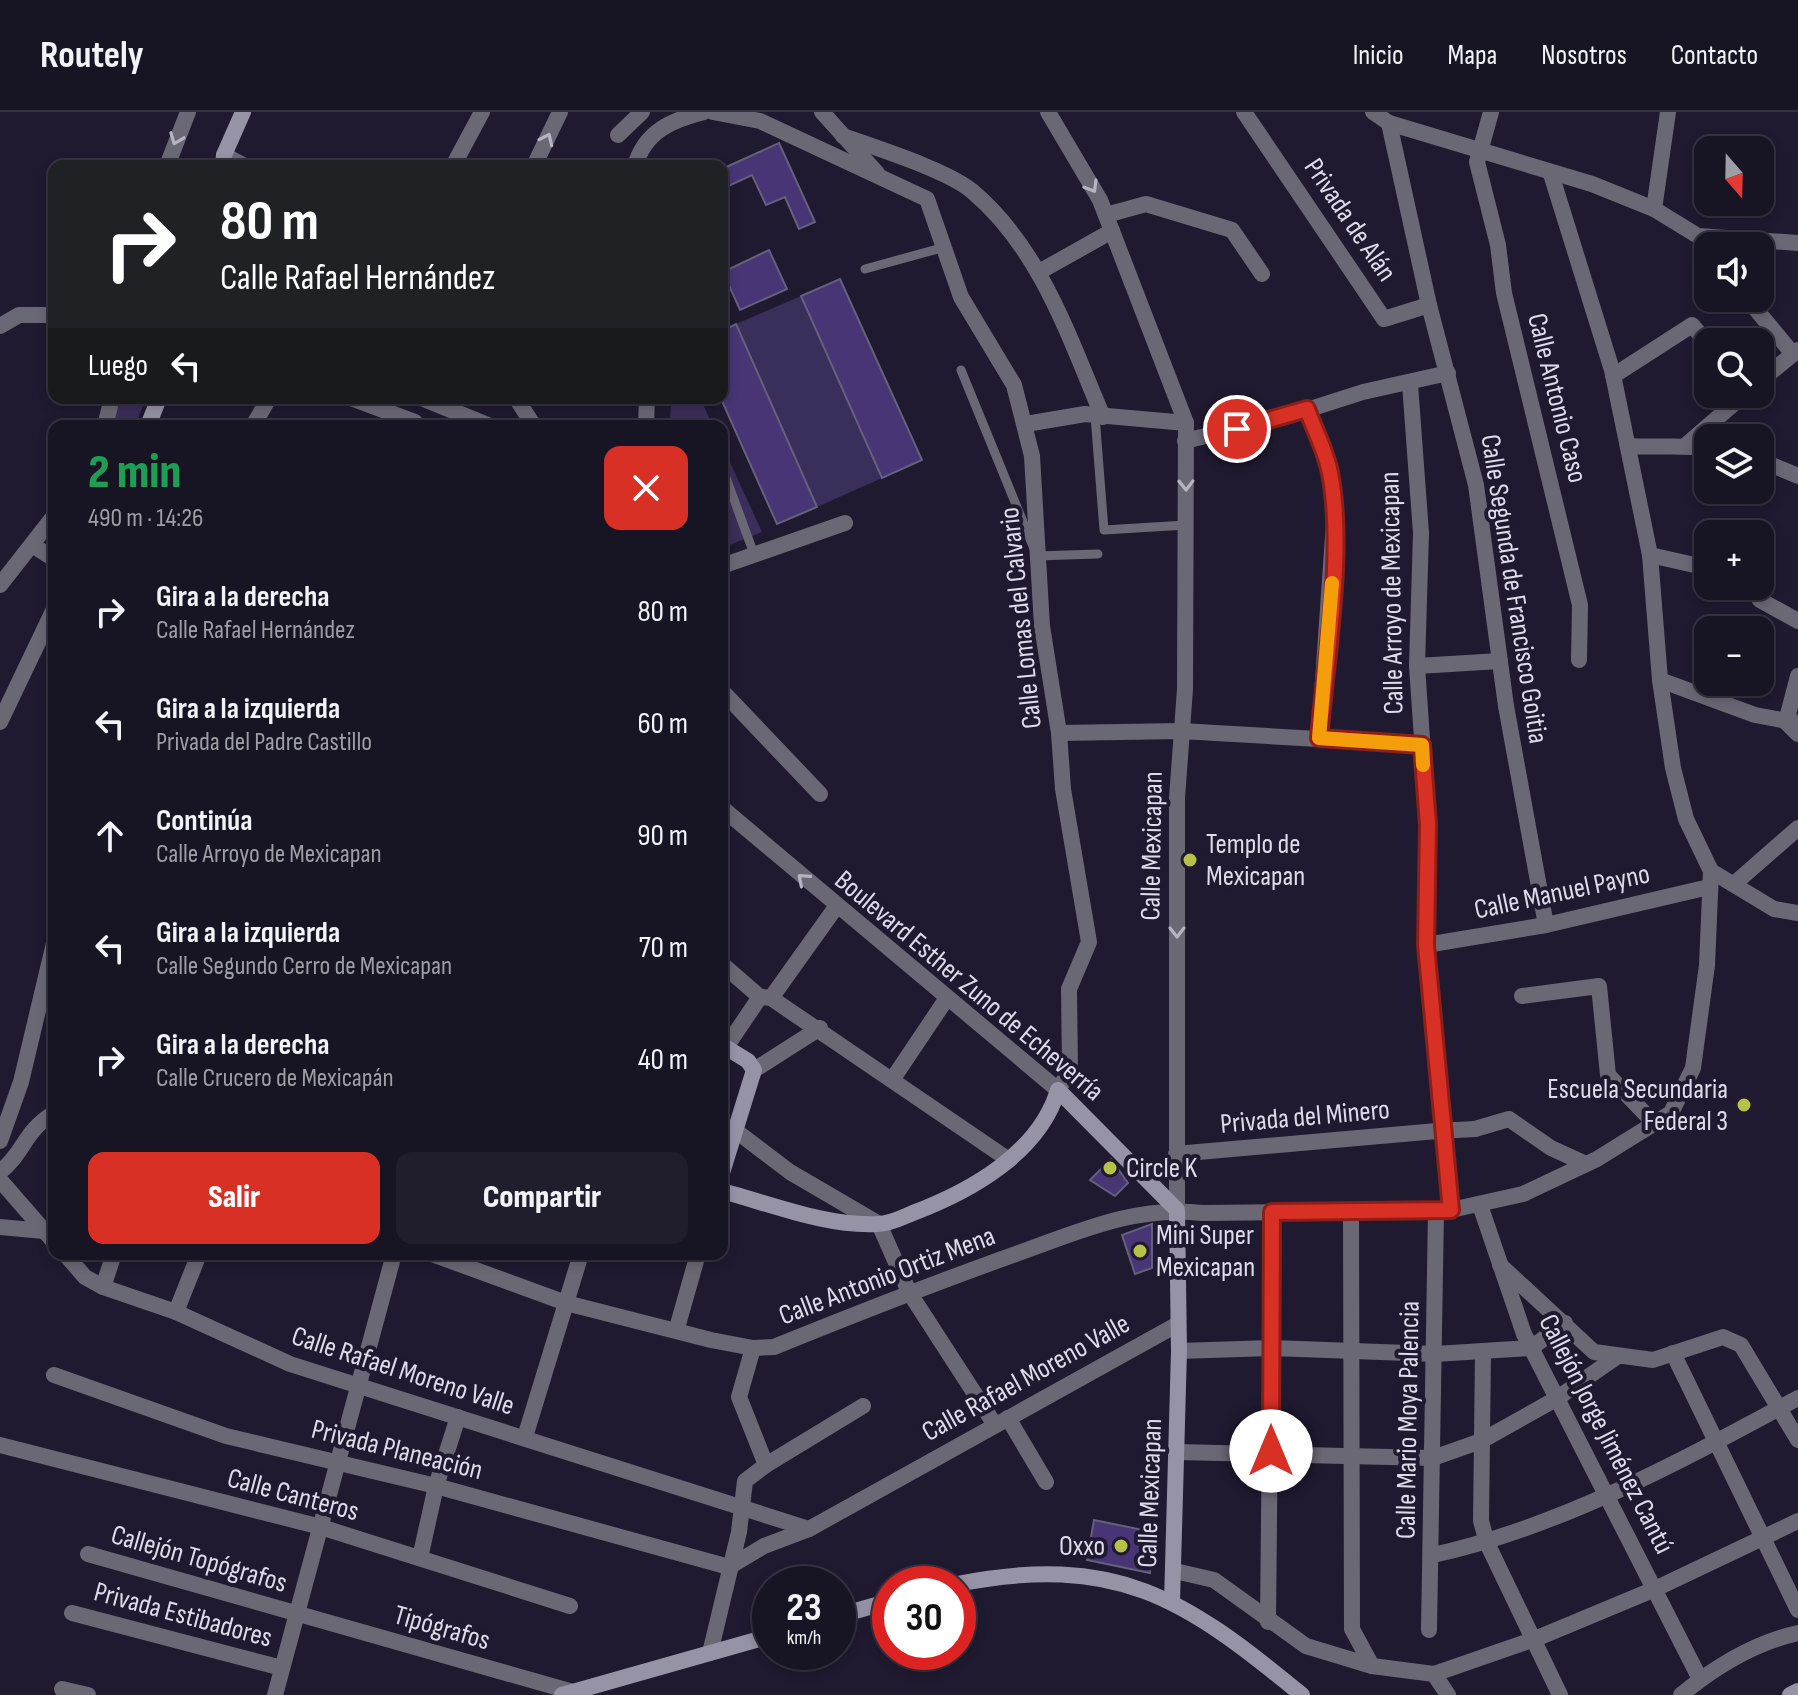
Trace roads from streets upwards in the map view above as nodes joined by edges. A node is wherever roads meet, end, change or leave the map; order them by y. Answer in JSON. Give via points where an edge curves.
{"nodes":[{"id":1,"x":188,"y":112,"type":"edge"},
{"id":2,"x":243,"y":112,"type":"edge"},
{"id":3,"x":482,"y":112,"type":"edge"},
{"id":4,"x":560,"y":112,"type":"edge"},
{"id":5,"x":642,"y":112,"type":"edge"},
{"id":6,"x":704,"y":112,"type":"edge"},
{"id":7,"x":713,"y":112,"type":"edge"},
{"id":8,"x":822,"y":112,"type":"edge"},
{"id":9,"x":1244,"y":112,"type":"edge"},
{"id":10,"x":1373,"y":112,"type":"edge"},
{"id":11,"x":1491,"y":112,"type":"edge"},
{"id":12,"x":1668,"y":112,"type":"edge"},
{"id":13,"x":1050,"y":116,"type":"edge"},
{"id":14,"x":1389,"y":123,"type":"junction"},
{"id":15,"x":618,"y":135,"type":"dead end"},
{"id":16,"x":843,"y":136,"type":"junction"},
{"id":17,"x":1481,"y":150,"type":"junction"},
{"id":18,"x":169,"y":160,"type":"edge"},
{"id":19,"x":223,"y":160,"type":"edge"},
{"id":20,"x":456,"y":160,"type":"edge"},
{"id":21,"x":537,"y":160,"type":"edge"},
{"id":22,"x":637,"y":160,"type":"edge"},
{"id":23,"x":1551,"y":174,"type":"junction"},
{"id":24,"x":885,"y":182,"type":"junction"},
{"id":25,"x":1654,"y":209,"type":"junction"},
{"id":26,"x":1106,"y":215,"type":"junction"},
{"id":27,"x":1112,"y":231,"type":"junction"},
{"id":28,"x":1798,"y":243,"type":"edge"},
{"id":29,"x":1039,"y":272,"type":"junction"},
{"id":30,"x":1262,"y":274,"type":"dead end"},
{"id":31,"x":1429,"y":305,"type":"junction"},
{"id":32,"x":1759,"y":312,"type":"edge"},
{"id":33,"x":48,"y":315,"type":"edge"},
{"id":34,"x":0,"y":326,"type":"edge"},
{"id":35,"x":1695,"y":328,"type":"edge"},
{"id":36,"x":1796,"y":352,"type":"edge"},
{"id":37,"x":1774,"y":370,"type":"edge"},
{"id":38,"x":1448,"y":373,"type":"junction"},
{"id":39,"x":1613,"y":376,"type":"junction"},
{"id":40,"x":1410,"y":384,"type":"junction"},
{"id":41,"x":366,"y":404,"type":"edge"},
{"id":42,"x":437,"y":404,"type":"edge"},
{"id":43,"x":1729,"y":408,"type":"edge"},
{"id":44,"x":1307,"y":409,"type":"junction"},
{"id":45,"x":1099,"y":416,"type":"junction"},
{"id":46,"x":405,"y":420,"type":"edge"},
{"id":47,"x":476,"y":420,"type":"edge"},
{"id":48,"x":1186,"y":423,"type":"junction"},
{"id":49,"x":1026,"y":424,"type":"junction"},
{"id":50,"x":1185,"y":441,"type":"junction"},
{"id":51,"x":1686,"y":445,"type":"junction"},
{"id":52,"x":1629,"y":446,"type":"junction"},
{"id":53,"x":1694,"y":446,"type":"edge"},
{"id":54,"x":1774,"y":466,"type":"edge"},
{"id":55,"x":1798,"y":476,"type":"edge"},
{"id":56,"x":845,"y":523,"type":"dead end"},
{"id":57,"x":48,"y":525,"type":"edge"},
{"id":58,"x":34,"y":546,"type":"junction"},
{"id":59,"x":48,"y":555,"type":"edge"},
{"id":60,"x":1650,"y":555,"type":"junction"},
{"id":61,"x":728,"y":564,"type":"edge"},
{"id":62,"x":1694,"y":565,"type":"edge"},
{"id":63,"x":0,"y":585,"type":"edge"},
{"id":64,"x":1760,"y":600,"type":"edge"},
{"id":65,"x":1798,"y":621,"type":"edge"},
{"id":66,"x":48,"y":622,"type":"edge"},
{"id":67,"x":1579,"y":660,"type":"dead end"},
{"id":68,"x":1500,"y":661,"type":"junction"},
{"id":69,"x":1417,"y":666,"type":"junction"},
{"id":70,"x":1798,"y":676,"type":"edge"},
{"id":71,"x":1660,"y":680,"type":"junction"},
{"id":72,"x":728,"y":697,"type":"edge"},
{"id":73,"x":0,"y":722,"type":"edge"},
{"id":74,"x":1794,"y":726,"type":"edge"},
{"id":75,"x":1181,"y":731,"type":"junction"},
{"id":76,"x":1059,"y":733,"type":"junction"},
{"id":77,"x":1319,"y":738,"type":"junction"},
{"id":78,"x":1422,"y":745,"type":"junction"},
{"id":79,"x":820,"y":794,"type":"dead end"},
{"id":80,"x":728,"y":813,"type":"edge"},
{"id":81,"x":1798,"y":828,"type":"edge"},
{"id":82,"x":1710,"y":879,"type":"junction"},
{"id":83,"x":1734,"y":884,"type":"junction"},
{"id":84,"x":836,"y":907,"type":"junction"},
{"id":85,"x":1798,"y":913,"type":"edge"},
{"id":86,"x":1546,"y":925,"type":"junction"},
{"id":87,"x":1426,"y":945,"type":"junction"},
{"id":88,"x":48,"y":968,"type":"edge"},
{"id":89,"x":728,"y":969,"type":"edge"},
{"id":90,"x":1522,"y":996,"type":"dead end"},
{"id":91,"x":765,"y":998,"type":"junction"},
{"id":92,"x":947,"y":998,"type":"junction"},
{"id":93,"x":820,"y":1028,"type":"junction"},
{"id":94,"x":728,"y":1041,"type":"edge"},
{"id":95,"x":728,"y":1048,"type":"edge"},
{"id":96,"x":754,"y":1070,"type":"junction"},
{"id":97,"x":892,"y":1080,"type":"junction"},
{"id":98,"x":1058,"y":1090,"type":"junction"},
{"id":99,"x":48,"y":1117,"type":"edge"},
{"id":100,"x":1655,"y":1124,"type":"junction"},
{"id":101,"x":736,"y":1131,"type":"junction"},
{"id":102,"x":0,"y":1141,"type":"edge"},
{"id":103,"x":1176,"y":1154,"type":"junction"},
{"id":104,"x":728,"y":1155,"type":"edge"},
{"id":105,"x":1009,"y":1160,"type":"junction"},
{"id":106,"x":1586,"y":1164,"type":"junction"},
{"id":107,"x":0,"y":1172,"type":"edge"},
{"id":108,"x":0,"y":1180,"type":"edge"},
{"id":109,"x":728,"y":1193,"type":"edge"},
{"id":110,"x":1488,"y":1203,"type":"junction"},
{"id":111,"x":1177,"y":1210,"type":"junction"},
{"id":112,"x":1351,"y":1210,"type":"junction"},
{"id":113,"x":1444,"y":1210,"type":"junction"},
{"id":114,"x":1272,"y":1212,"type":"junction"},
{"id":115,"x":879,"y":1224,"type":"junction"},
{"id":116,"x":0,"y":1227,"type":"edge"},
{"id":117,"x":48,"y":1235,"type":"edge"},
{"id":118,"x":48,"y":1236,"type":"edge"},
{"id":119,"x":70,"y":1260,"type":"edge"},
{"id":120,"x":112,"y":1260,"type":"edge"},
{"id":121,"x":197,"y":1260,"type":"edge"},
{"id":122,"x":392,"y":1260,"type":"edge"},
{"id":123,"x":448,"y":1260,"type":"edge"},
{"id":124,"x":579,"y":1260,"type":"edge"},
{"id":125,"x":696,"y":1260,"type":"edge"},
{"id":126,"x":1499,"y":1264,"type":"junction"},
{"id":127,"x":103,"y":1287,"type":"junction"},
{"id":128,"x":909,"y":1292,"type":"junction"},
{"id":129,"x":566,"y":1303,"type":"junction"},
{"id":130,"x":176,"y":1312,"type":"junction"},
{"id":131,"x":1565,"y":1323,"type":"junction"},
{"id":132,"x":1178,"y":1324,"type":"junction"},
{"id":133,"x":677,"y":1328,"type":"junction"},
{"id":134,"x":753,"y":1348,"type":"junction"},
{"id":135,"x":1272,"y":1348,"type":"junction"},
{"id":136,"x":1531,"y":1348,"type":"junction"},
{"id":137,"x":1353,"y":1350,"type":"junction"},
{"id":138,"x":1179,"y":1351,"type":"junction"},
{"id":139,"x":1483,"y":1351,"type":"junction"},
{"id":140,"x":1673,"y":1353,"type":"junction"},
{"id":141,"x":1435,"y":1354,"type":"junction"},
{"id":142,"x":1618,"y":1356,"type":"junction"},
{"id":143,"x":54,"y":1375,"type":"dead end"},
{"id":144,"x":356,"y":1387,"type":"junction"},
{"id":145,"x":1798,"y":1398,"type":"edge"},
{"id":146,"x":1556,"y":1399,"type":"junction"},
{"id":147,"x":863,"y":1406,"type":"dead end"},
{"id":148,"x":1780,"y":1407,"type":"junction"},
{"id":149,"x":458,"y":1417,"type":"junction"},
{"id":150,"x":1002,"y":1422,"type":"junction"},
{"id":151,"x":525,"y":1437,"type":"junction"},
{"id":152,"x":1718,"y":1439,"type":"junction"},
{"id":153,"x":1798,"y":1440,"type":"edge"},
{"id":154,"x":1481,"y":1441,"type":"junction"},
{"id":155,"x":0,"y":1445,"type":"edge"},
{"id":156,"x":1271,"y":1451,"type":"junction"},
{"id":157,"x":1178,"y":1452,"type":"junction"},
{"id":158,"x":1350,"y":1454,"type":"junction"},
{"id":159,"x":1433,"y":1458,"type":"junction"},
{"id":160,"x":338,"y":1460,"type":"junction"},
{"id":161,"x":766,"y":1465,"type":"junction"},
{"id":162,"x":1046,"y":1482,"type":"dead end"},
{"id":163,"x":436,"y":1486,"type":"junction"},
{"id":164,"x":1606,"y":1495,"type":"junction"},
{"id":165,"x":742,"y":1507,"type":"junction"},
{"id":166,"x":1798,"y":1521,"type":"edge"},
{"id":167,"x":321,"y":1527,"type":"junction"},
{"id":168,"x":809,"y":1529,"type":"junction"},
{"id":169,"x":1763,"y":1538,"type":"junction"},
{"id":170,"x":1487,"y":1543,"type":"junction"},
{"id":171,"x":88,"y":1554,"type":"dead end"},
{"id":172,"x":1433,"y":1555,"type":"junction"},
{"id":173,"x":420,"y":1558,"type":"junction"},
{"id":174,"x":729,"y":1567,"type":"junction"},
{"id":175,"x":1175,"y":1571,"type":"junction"},
{"id":176,"x":976,"y":1581,"type":"edge"},
{"id":177,"x":1655,"y":1589,"type":"junction"},
{"id":178,"x":1172,"y":1602,"type":"junction"},
{"id":179,"x":570,"y":1606,"type":"dead end"},
{"id":180,"x":1798,"y":1610,"type":"edge"},
{"id":181,"x":72,"y":1613,"type":"dead end"},
{"id":182,"x":296,"y":1614,"type":"junction"},
{"id":183,"x":1268,"y":1622,"type":"junction"},
{"id":184,"x":1429,"y":1630,"type":"dead end"},
{"id":185,"x":1798,"y":1633,"type":"edge"},
{"id":186,"x":1535,"y":1639,"type":"junction"},
{"id":187,"x":752,"y":1641,"type":"edge"},
{"id":188,"x":710,"y":1653,"type":"junction"},
{"id":189,"x":1372,"y":1666,"type":"junction"},
{"id":190,"x":282,"y":1668,"type":"junction"},
{"id":191,"x":1434,"y":1674,"type":"junction"},
{"id":192,"x":1700,"y":1679,"type":"junction"},
{"id":193,"x":62,"y":1689,"type":"dead end"},
{"id":194,"x":1798,"y":1691,"type":"edge"},
{"id":195,"x":568,"y":1694,"type":"edge"},
{"id":196,"x":88,"y":1695,"type":"edge"},
{"id":197,"x":275,"y":1695,"type":"edge"},
{"id":198,"x":1302,"y":1695,"type":"edge"},
{"id":199,"x":1448,"y":1695,"type":"edge"},
{"id":200,"x":1560,"y":1695,"type":"edge"},
{"id":201,"x":1681,"y":1695,"type":"edge"},
{"id":202,"x":1790,"y":1695,"type":"edge"}],
"edges":[{"from":1,"to":18,"type":"street","one_way":true},
{"from":2,"to":19,"type":"street"},
{"from":3,"to":20,"type":"street"},
{"from":21,"to":4,"type":"street","one_way":true},
{"from":5,"to":15,"type":"street"},
{"from":6,"to":22,"type":"street","via":[[670,121]]},
{"from":7,"to":24,"type":"street","name":"Calle Lomas del Calvario","via":[[760,121]]},
{"from":8,"to":16,"type":"street","name":"Calle Lomas del Calvario"},
{"from":9,"to":31,"type":"street","name":"Privada de Alán","via":[[1384,319]]},
{"from":10,"to":14,"type":"street"},
{"from":11,"to":17,"type":"street","name":"Calle Antonio Caso"},
{"from":12,"to":25,"type":"street"},
{"from":13,"to":26,"type":"street","name":"Calle Mexicapan","one_way":true},
{"from":14,"to":17,"type":"street"},
{"from":14,"to":31,"type":"street","name":"Calle Segunda de Francisco Goitia"},
{"from":16,"to":24,"type":"street","name":"Calle Lomas del Calvario"},
{"from":16,"to":29,"type":"street","via":[[971,190]]},
{"from":17,"to":23,"type":"street"},
{"from":17,"to":67,"type":"street","name":"Calle Antonio Caso","via":[[1477,162],[1504,293],[1580,605]]},
{"from":23,"to":25,"type":"street"},
{"from":23,"to":39,"type":"street"},
{"from":24,"to":49,"type":"street","name":"Calle Lomas del Calvario","via":[[927,199],[961,297],[1014,385]]},
{"from":25,"to":28,"type":"street","via":[[1698,236]]},
{"from":26,"to":27,"type":"street","name":"Calle Mexicapan"},
{"from":26,"to":30,"type":"street","via":[[1146,204],[1232,230]]},
{"from":27,"to":29,"type":"street"},
{"from":27,"to":48,"type":"street","name":"Calle Mexicapan"},
{"from":29,"to":45,"type":"street"},
{"from":31,"to":38,"type":"street","name":"Calle Segunda de Francisco Goitia"},
{"from":32,"to":36,"type":"street"},
{"from":33,"to":34,"type":"street","via":[[19,315]]},
{"from":35,"to":39,"type":"street"},
{"from":36,"to":37,"type":"street"},
{"from":38,"to":40,"type":"street"},
{"from":38,"to":68,"type":"street","name":"Calle Segunda de Francisco Goitia","via":[[1476,485]]},
{"from":39,"to":52,"type":"street"},
{"from":40,"to":44,"type":"street"},
{"from":40,"to":69,"type":"street","name":"Calle Arroyo de Mexicapan","via":[[1421,533]]},
{"from":41,"to":46,"type":"street"},
{"from":42,"to":47,"type":"street"},
{"from":43,"to":51,"type":"street"},
{"from":44,"to":50,"type":"street"},
{"from":44,"to":77,"type":"street","via":[[1330,470],[1335,508]]},
{"from":45,"to":48,"type":"street"},
{"from":45,"to":49,"type":"street"},
{"from":48,"to":50,"type":"street","name":"Calle Mexicapan"},
{"from":49,"to":76,"type":"street","name":"Calle Lomas del Calvario","via":[[1042,626]]},
{"from":50,"to":75,"type":"street","name":"Calle Mexicapan","one_way":true},
{"from":51,"to":52,"type":"street"},
{"from":51,"to":53,"type":"street"},
{"from":52,"to":60,"type":"street"},
{"from":54,"to":55,"type":"street"},
{"from":56,"to":61,"type":"street"},
{"from":57,"to":58,"type":"street"},
{"from":58,"to":59,"type":"street"},
{"from":58,"to":63,"type":"street"},
{"from":60,"to":62,"type":"street"},
{"from":60,"to":71,"type":"street"},
{"from":64,"to":65,"type":"street"},
{"from":66,"to":73,"type":"street"},
{"from":68,"to":69,"type":"street"},
{"from":68,"to":86,"type":"street","name":"Calle Segunda de Francisco Goitia"},
{"from":69,"to":78,"type":"street","name":"Calle Arroyo de Mexicapan"},
{"from":70,"to":74,"type":"street"},
{"from":71,"to":74,"type":"street"},
{"from":71,"to":82,"type":"street","via":[[1673,768]]},
{"from":72,"to":79,"type":"street"},
{"from":75,"to":76,"type":"street"},
{"from":75,"to":77,"type":"street"},
{"from":75,"to":103,"type":"street","name":"Calle Mexicapan","one_way":true},
{"from":76,"to":98,"type":"street","name":"Calle Lomas del Calvario","via":[[1089,942],[1069,989],[1070,1070]]},
{"from":77,"to":78,"type":"street"},
{"from":78,"to":87,"type":"street","name":"Calle Arroyo de Mexicapan","via":[[1428,825]]},
{"from":84,"to":80,"type":"street","name":"Boulevard Esther Zuno de Echeverría","one_way":true},
{"from":81,"to":83,"type":"street"},
{"from":82,"to":83,"type":"street"},
{"from":82,"to":86,"type":"street","name":"Calle Manuel Payno"},
{"from":82,"to":100,"type":"street","name":"Calle Antonio Ortiz Mena","via":[[1707,965],[1693,1068],[1671,1113]]},
{"from":83,"to":85,"type":"street","via":[[1774,909]]},
{"from":84,"to":91,"type":"street"},
{"from":84,"to":92,"type":"street","name":"Boulevard Esther Zuno de Echeverría"},
{"from":86,"to":87,"type":"street","name":"Calle Manuel Payno"},
{"from":87,"to":113,"type":"street","name":"Calle Arroyo de Mexicapan"},
{"from":88,"to":102,"type":"street","via":[[21,1082]]},
{"from":89,"to":91,"type":"street"},
{"from":90,"to":100,"type":"street","via":[[1599,986],[1608,1075]]},
{"from":91,"to":93,"type":"street"},
{"from":91,"to":94,"type":"street"},
{"from":92,"to":97,"type":"street"},
{"from":92,"to":98,"type":"street","name":"Boulevard Esther Zuno de Echeverría"},
{"from":93,"to":96,"type":"street"},
{"from":93,"to":97,"type":"street"},
{"from":95,"to":96,"type":"street"},
{"from":96,"to":101,"type":"street"},
{"from":97,"to":105,"type":"street"},
{"from":98,"to":105,"type":"street","via":[[1051,1111]]},
{"from":98,"to":111,"type":"street","name":"Boulevard Esther Zuno de Echeverría"},
{"from":99,"to":107,"type":"street","via":[[33,1126]]},
{"from":100,"to":106,"type":"street","name":"Calle Antonio Ortiz Mena"},
{"from":101,"to":104,"type":"street"},
{"from":101,"to":115,"type":"street","via":[[790,1172]]},
{"from":103,"to":106,"type":"street","name":"Privada del Minero","bridge":true,"via":[[1475,1129],[1509,1119]]},
{"from":103,"to":111,"type":"street","name":"Calle Mexicapan"},
{"from":105,"to":115,"type":"street","via":[[954,1197]]},
{"from":106,"to":110,"type":"street","name":"Calle Antonio Ortiz Mena","via":[[1523,1194]]},
{"from":108,"to":117,"type":"street"},
{"from":109,"to":115,"type":"street","via":[[830,1219]]},
{"from":110,"to":113,"type":"street","name":"Calle Antonio Ortiz Mena"},
{"from":110,"to":126,"type":"street","name":"Callejón Jorge Jiménez Cantú"},
{"from":111,"to":114,"type":"street","name":"Calle Antonio Ortiz Mena"},
{"from":111,"to":128,"type":"street","name":"Calle Antonio Ortiz Mena","via":[[1130,1214]]},
{"from":111,"to":132,"type":"street","name":"Calle Mexicapan"},
{"from":112,"to":113,"type":"street","name":"Calle Antonio Ortiz Mena"},
{"from":112,"to":114,"type":"street","name":"Calle Antonio Ortiz Mena"},
{"from":112,"to":137,"type":"street"},
{"from":113,"to":141,"type":"street","name":"Calle Mario Moya Palencia"},
{"from":114,"to":135,"type":"street"},
{"from":115,"to":128,"type":"street"},
{"from":116,"to":118,"type":"street"},
{"from":119,"to":127,"type":"street","name":"Calle Rafael Moreno Valle"},
{"from":120,"to":127,"type":"street"},
{"from":121,"to":130,"type":"street"},
{"from":122,"to":144,"type":"street"},
{"from":123,"to":129,"type":"street","name":"Calle Antonio Ortiz Mena"},
{"from":124,"to":129,"type":"street"},
{"from":125,"to":133,"type":"street"},
{"from":126,"to":131,"type":"street"},
{"from":126,"to":136,"type":"street","name":"Callejón Jorge Jiménez Cantú"},
{"from":127,"to":130,"type":"street","name":"Calle Rafael Moreno Valle"},
{"from":128,"to":134,"type":"street","name":"Calle Antonio Ortiz Mena","via":[[774,1347]]},
{"from":128,"to":150,"type":"street"},
{"from":129,"to":133,"type":"street","name":"Calle Antonio Ortiz Mena"},
{"from":129,"to":151,"type":"street"},
{"from":130,"to":144,"type":"street","name":"Calle Rafael Moreno Valle","via":[[290,1364]]},
{"from":131,"to":136,"type":"street"},
{"from":131,"to":142,"type":"street","via":[[1594,1352]]},
{"from":132,"to":138,"type":"street","name":"Calle Mexicapan"},
{"from":132,"to":150,"type":"street","name":"Calle Rafael Moreno Valle"},
{"from":133,"to":134,"type":"street","name":"Calle Antonio Ortiz Mena"},
{"from":134,"to":161,"type":"street","via":[[739,1397]]},
{"from":135,"to":137,"type":"street"},
{"from":135,"to":138,"type":"street"},
{"from":135,"to":156,"type":"street"},
{"from":136,"to":139,"type":"street"},
{"from":136,"to":146,"type":"street","name":"Callejón Jorge Jiménez Cantú"},
{"from":137,"to":141,"type":"street"},
{"from":137,"to":158,"type":"street"},
{"from":138,"to":157,"type":"street","name":"Calle Mexicapan"},
{"from":139,"to":141,"type":"street"},
{"from":139,"to":154,"type":"street"},
{"from":140,"to":142,"type":"street","via":[[1653,1360]]},
{"from":140,"to":148,"type":"street","via":[[1723,1337],[1741,1345]]},
{"from":140,"to":152,"type":"street"},
{"from":141,"to":159,"type":"street","name":"Calle Mario Moya Palencia"},
{"from":142,"to":146,"type":"street"},
{"from":143,"to":160,"type":"street","name":"Privada Planeación","via":[[226,1436]]},
{"from":144,"to":149,"type":"street","name":"Calle Rafael Moreno Valle"},
{"from":144,"to":160,"type":"street"},
{"from":145,"to":148,"type":"street"},
{"from":146,"to":154,"type":"street"},
{"from":146,"to":164,"type":"street","name":"Callejón Jorge Jiménez Cantú"},
{"from":147,"to":161,"type":"street"},
{"from":148,"to":152,"type":"street"},
{"from":148,"to":153,"type":"street"},
{"from":149,"to":151,"type":"street","name":"Calle Rafael Moreno Valle"},
{"from":149,"to":163,"type":"street"},
{"from":150,"to":162,"type":"street"},
{"from":150,"to":168,"type":"street","name":"Calle Rafael Moreno Valle"},
{"from":151,"to":165,"type":"street","name":"Calle Rafael Moreno Valle"},
{"from":152,"to":164,"type":"street"},
{"from":152,"to":169,"type":"street"},
{"from":154,"to":159,"type":"street"},
{"from":154,"to":170,"type":"street","via":[[1481,1521]]},
{"from":155,"to":167,"type":"street","name":"Calle Canteros"},
{"from":156,"to":157,"type":"street"},
{"from":156,"to":158,"type":"street"},
{"from":156,"to":183,"type":"street"},
{"from":157,"to":175,"type":"street","name":"Calle Mexicapan"},
{"from":158,"to":159,"type":"street"},
{"from":158,"to":189,"type":"street","via":[[1352,1629]]},
{"from":159,"to":172,"type":"street","name":"Calle Mario Moya Palencia"},
{"from":160,"to":163,"type":"street","name":"Privada Planeación"},
{"from":160,"to":167,"type":"street"},
{"from":161,"to":165,"type":"street","via":[[745,1481]]},
{"from":163,"to":173,"type":"street"},
{"from":163,"to":174,"type":"street","name":"Privada Planeación"},
{"from":164,"to":170,"type":"street"},
{"from":164,"to":177,"type":"street","name":"Callejón Jorge Jiménez Cantú"},
{"from":165,"to":168,"type":"street","name":"Calle Rafael Moreno Valle"},
{"from":165,"to":174,"type":"street"},
{"from":166,"to":169,"type":"street"},
{"from":167,"to":173,"type":"street","name":"Calle Canteros"},
{"from":167,"to":182,"type":"street"},
{"from":168,"to":174,"type":"street","name":"Calle Rafael Moreno Valle"},
{"from":169,"to":177,"type":"street"},
{"from":169,"to":180,"type":"street"},
{"from":170,"to":172,"type":"street"},
{"from":170,"to":186,"type":"street"},
{"from":171,"to":182,"type":"street","name":"Callejón Topógrafos"},
{"from":172,"to":184,"type":"street","name":"Calle Mario Moya Palencia"},
{"from":173,"to":179,"type":"street","name":"Calle Canteros"},
{"from":174,"to":188,"type":"street"},
{"from":175,"to":178,"type":"street","name":"Calle Mexicapan"},
{"from":175,"to":183,"type":"street","via":[[1214,1580]]},
{"from":176,"to":178,"type":"street","via":[[1059,1574],[1124,1583]]},
{"from":177,"to":186,"type":"street"},
{"from":177,"to":192,"type":"street","name":"Callejón Jorge Jiménez Cantú"},
{"from":178,"to":198,"type":"street","via":[[1197,1614]]},
{"from":181,"to":190,"type":"street","name":"Privada Estibadores"},
{"from":182,"to":190,"type":"street"},
{"from":182,"to":195,"type":"street","name":"Tipógrafos"},
{"from":183,"to":189,"type":"street","via":[[1306,1646]]},
{"from":185,"to":192,"type":"street","via":[[1752,1648]]},
{"from":186,"to":191,"type":"street"},
{"from":186,"to":200,"type":"street"},
{"from":187,"to":188,"type":"street"},
{"from":188,"to":195,"type":"street"},
{"from":189,"to":191,"type":"street"},
{"from":190,"to":197,"type":"street"},
{"from":191,"to":199,"type":"street"},
{"from":192,"to":201,"type":"street"},
{"from":193,"to":196,"type":"street"},
{"from":194,"to":202,"type":"street"}]}
